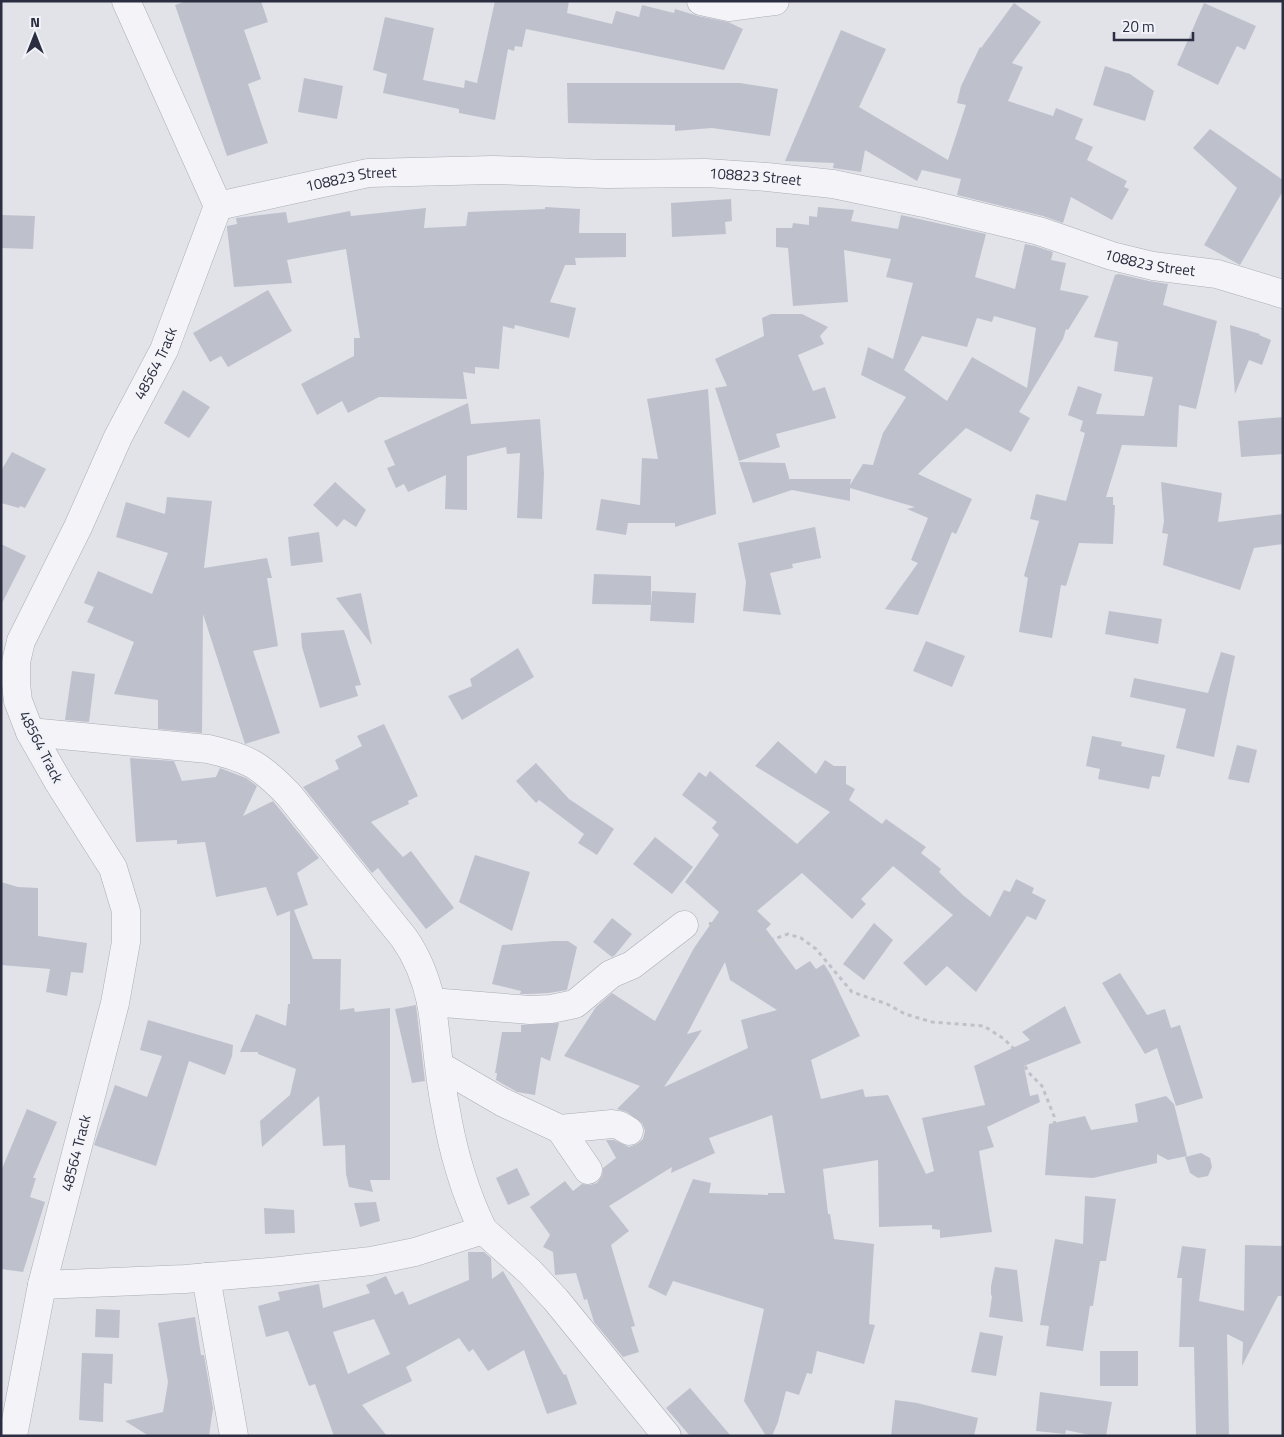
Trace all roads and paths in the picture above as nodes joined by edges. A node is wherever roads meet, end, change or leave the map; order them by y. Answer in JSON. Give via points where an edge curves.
{"nodes":[{"id":1,"x":126,"y":1,"type":"edge"},
{"id":2,"x":701,"y":1,"type":"edge"},
{"id":3,"x":775,"y":1,"type":"edge"},
{"id":4,"x":218,"y":206,"type":"junction"},
{"id":5,"x":1283,"y":294,"type":"edge"},
{"id":6,"x":11,"y":647,"type":"edge"},
{"id":7,"x":30,"y":732,"type":"junction"},
{"id":8,"x":684,"y":925,"type":"joint"},
{"id":9,"x":432,"y":1002,"type":"junction"},
{"id":10,"x":440,"y":1066,"type":"junction"},
{"id":11,"x":560,"y":1129,"type":"junction"},
{"id":12,"x":1055,"y":1130,"type":"dead end"},
{"id":13,"x":629,"y":1131,"type":"dead end"},
{"id":14,"x":588,"y":1170,"type":"dead end"},
{"id":15,"x":483,"y":1230,"type":"junction"},
{"id":16,"x":206,"y":1277,"type":"junction"},
{"id":17,"x":42,"y":1285,"type":"junction"},
{"id":18,"x":13,"y":1436,"type":"edge"},
{"id":19,"x":234,"y":1436,"type":"edge"},
{"id":20,"x":667,"y":1436,"type":"edge"}],
"edges":[{"from":1,"to":4,"type":"street"},
{"from":2,"to":3,"type":"street","via":[[729,7]]},
{"from":4,"to":5,"type":"street","name":"108823 Street","via":[[368,173],[493,170],[767,176],[833,184],[924,203],[1039,231],[1112,256],[1153,266],[1217,274]]},
{"from":4,"to":6,"type":"street","name":"48564 Track","via":[[164,350],[118,437],[78,528]]},
{"from":6,"to":7,"type":"street","name":"48564 Track","via":[[16,662],[18,701]]},
{"from":7,"to":9,"type":"street","via":[[208,749],[252,762],[289,795],[404,938],[416,955]]},
{"from":7,"to":17,"type":"street","name":"48564 Track","via":[[112,868],[126,911],[126,942],[115,1003]]},
{"from":8,"to":9,"type":"street","via":[[632,965],[611,974],[575,1004],[530,1010]]},
{"from":8,"to":12,"type":"path","via":[[696,922],[712,924],[750,940],[774,939],[788,934],[801,938],[816,949],[852,992],[932,1022],[984,1026],[1019,1054],[1028,1072],[1042,1086],[1054,1116]]},
{"from":9,"to":10,"type":"street"},
{"from":10,"to":11,"type":"street","via":[[502,1102]]},
{"from":10,"to":15,"type":"street","via":[[444,1105],[456,1156],[470,1204]]},
{"from":11,"to":13,"type":"street","via":[[612,1124]]},
{"from":11,"to":14,"type":"street"},
{"from":15,"to":16,"type":"street","via":[[415,1252],[371,1261]]},
{"from":15,"to":20,"type":"street","via":[[556,1300]]},
{"from":16,"to":17,"type":"street"},
{"from":16,"to":19,"type":"street"},
{"from":17,"to":18,"type":"street","name":"48564 Track"}]}
